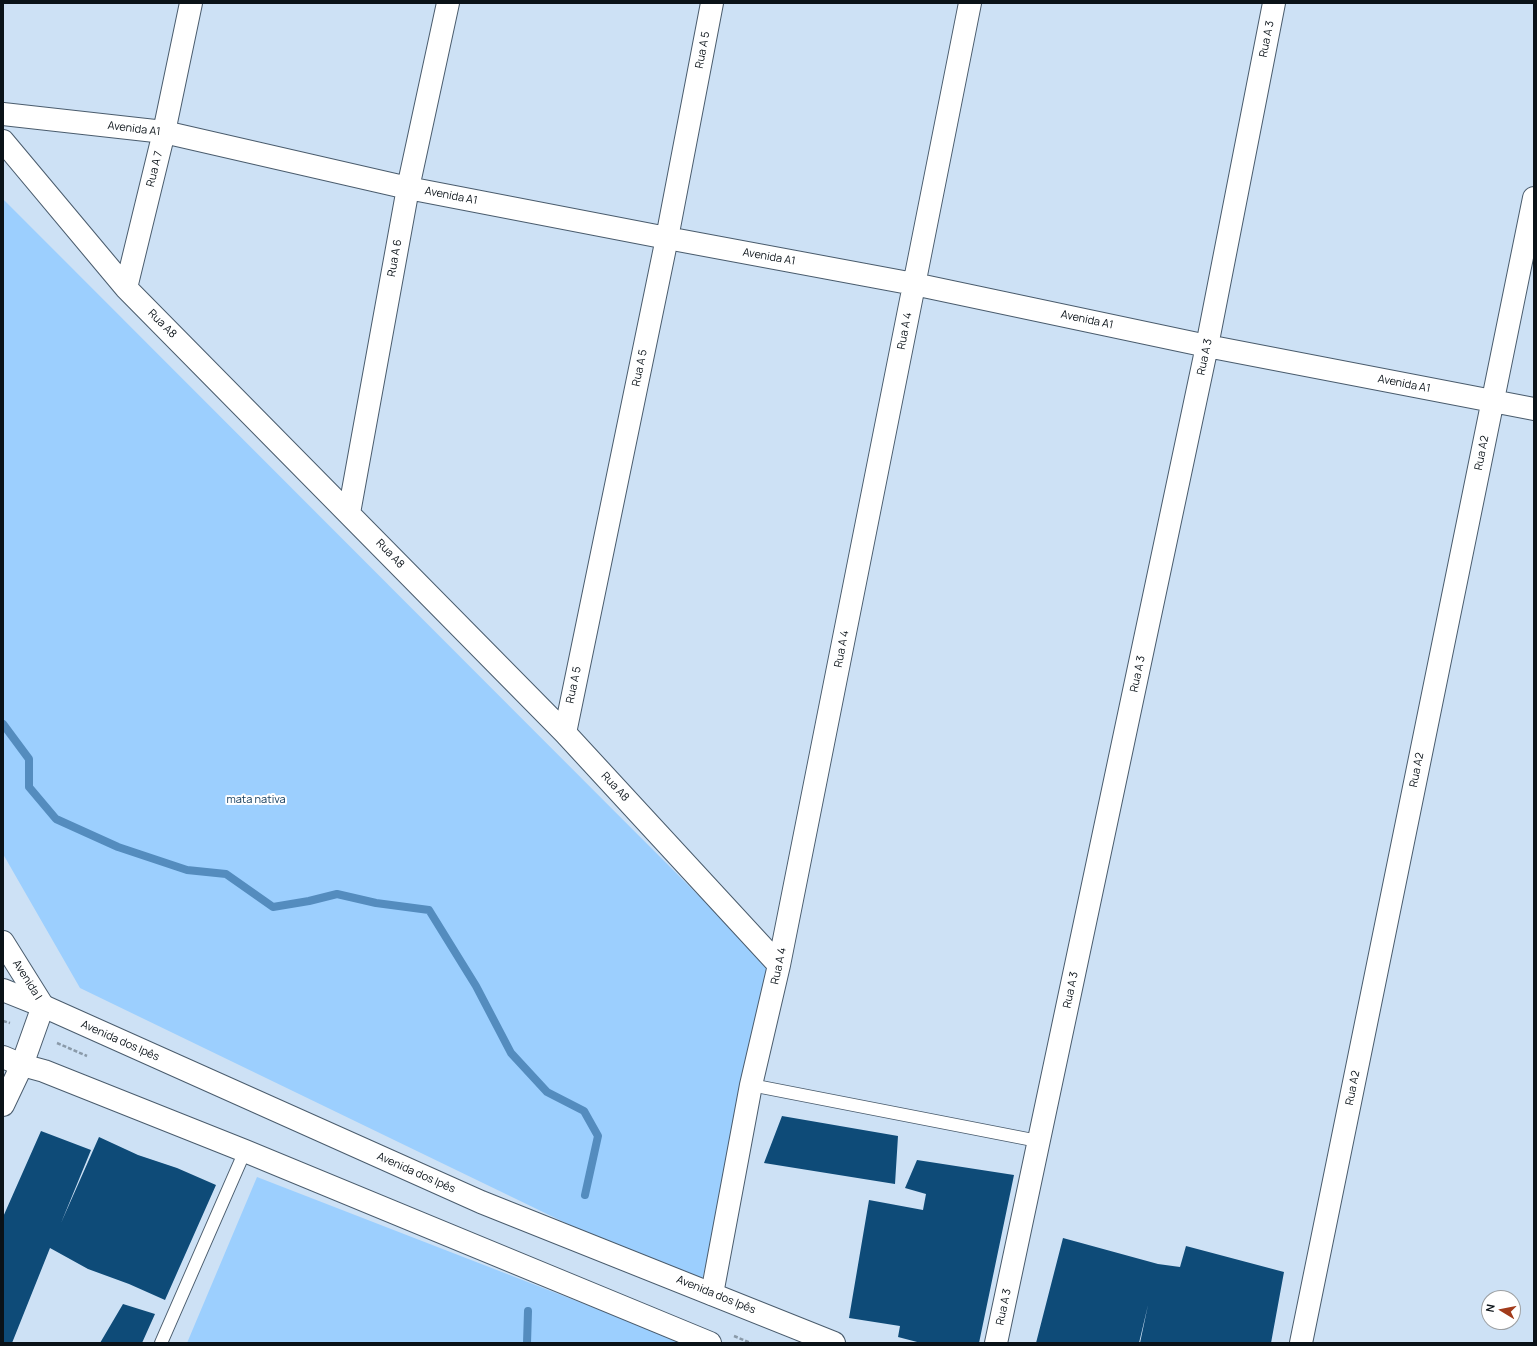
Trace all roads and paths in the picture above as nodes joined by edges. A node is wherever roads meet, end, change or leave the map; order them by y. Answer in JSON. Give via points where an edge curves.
{"nodes":[{"id":1,"x":191,"y":3,"type":"edge"},
{"id":2,"x":448,"y":3,"type":"edge"},
{"id":3,"x":712,"y":3,"type":"edge"},
{"id":4,"x":970,"y":3,"type":"edge"},
{"id":5,"x":1274,"y":3,"type":"edge"},
{"id":6,"x":3,"y":114,"type":"edge"},
{"id":7,"x":164,"y":132,"type":"junction"},
{"id":8,"x":3,"y":141,"type":"edge"},
{"id":9,"x":408,"y":188,"type":"junction"},
{"id":10,"x":1534,"y":198,"type":"edge"},
{"id":11,"x":667,"y":238,"type":"junction"},
{"id":12,"x":914,"y":284,"type":"junction"},
{"id":13,"x":126,"y":288,"type":"junction"},
{"id":14,"x":1207,"y":346,"type":"junction"},
{"id":15,"x":1492,"y":401,"type":"junction"},
{"id":16,"x":1534,"y":409,"type":"edge"},
{"id":17,"x":349,"y":513,"type":"junction"},
{"id":18,"x":565,"y":733,"type":"junction"},
{"id":19,"x":3,"y":942,"type":"edge"},
{"id":20,"x":779,"y":965,"type":"junction"},
{"id":21,"x":3,"y":990,"type":"edge"},
{"id":22,"x":43,"y":1006,"type":"junction"},
{"id":23,"x":12,"y":1061,"type":"edge"},
{"id":24,"x":751,"y":1085,"type":"junction"},
{"id":25,"x":3,"y":1105,"type":"edge"},
{"id":26,"x":1038,"y":1141,"type":"junction"},
{"id":27,"x":245,"y":1152,"type":"junction"},
{"id":28,"x":712,"y":1294,"type":"junction"},
{"id":29,"x":161,"y":1343,"type":"edge"},
{"id":30,"x":710,"y":1343,"type":"edge"},
{"id":31,"x":834,"y":1343,"type":"edge"},
{"id":32,"x":996,"y":1343,"type":"edge"},
{"id":33,"x":1301,"y":1343,"type":"edge"}],
"edges":[{"from":1,"to":7,"type":"street","name":"Rua A 7"},
{"from":2,"to":9,"type":"street","name":"Rua A 6"},
{"from":3,"to":11,"type":"street","name":"Rua A 5"},
{"from":4,"to":12,"type":"street","name":"Rua A 4"},
{"from":5,"to":14,"type":"street","name":"Rua A 3"},
{"from":6,"to":7,"type":"street","name":"Avenida A1"},
{"from":7,"to":9,"type":"street","name":"Avenida A1"},
{"from":7,"to":13,"type":"street","name":"Rua A 7"},
{"from":8,"to":13,"type":"street","name":"Rua A8"},
{"from":9,"to":11,"type":"street","name":"Avenida A1"},
{"from":9,"to":17,"type":"street","name":"Rua A 6"},
{"from":10,"to":15,"type":"street","name":"Rua A2"},
{"from":11,"to":12,"type":"street","name":"Avenida A1"},
{"from":11,"to":18,"type":"street","name":"Rua A 5"},
{"from":12,"to":14,"type":"street","name":"Avenida A1"},
{"from":12,"to":20,"type":"street","name":"Rua A 4"},
{"from":13,"to":17,"type":"street","name":"Rua A8"},
{"from":14,"to":15,"type":"street","name":"Avenida A1"},
{"from":14,"to":26,"type":"street","name":"Rua A 3"},
{"from":15,"to":16,"type":"street","name":"Avenida A1"},
{"from":15,"to":33,"type":"street","name":"Rua A2"},
{"from":17,"to":18,"type":"street","name":"Rua A8"},
{"from":18,"to":20,"type":"street","name":"Rua A8"},
{"from":19,"to":22,"type":"street","name":"Avenida I"},
{"from":20,"to":24,"type":"street","name":"Rua A 4"},
{"from":21,"to":22,"type":"street","name":"Avenida dos Ipês"},
{"from":22,"to":23,"type":"street","name":"Avenida I"},
{"from":22,"to":28,"type":"street","name":"Avenida dos Ipês","via":[[481,1202]]},
{"from":23,"to":25,"type":"street","name":"Avenida I"},
{"from":23,"to":27,"type":"street","via":[[44,1071]]},
{"from":24,"to":26,"type":"lane"},
{"from":24,"to":28,"type":"street","name":"Rua A 4"},
{"from":26,"to":32,"type":"street","name":"Rua A 3"},
{"from":27,"to":29,"type":"lane"},
{"from":27,"to":30,"type":"street"},
{"from":28,"to":31,"type":"street","name":"Avenida dos Ipês"}]}
